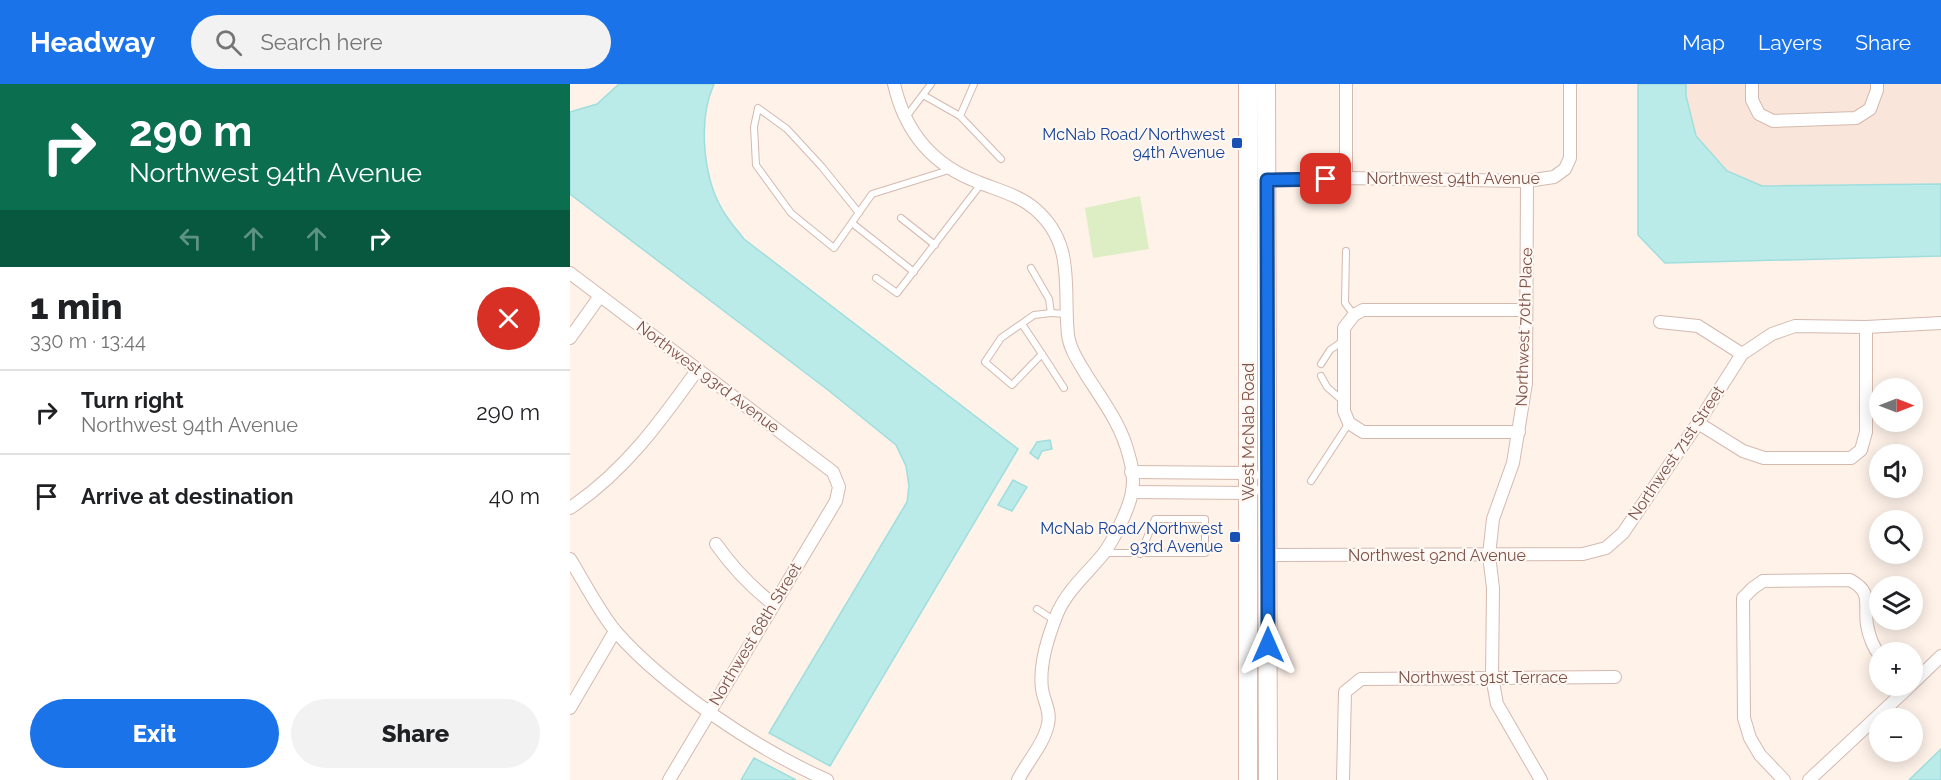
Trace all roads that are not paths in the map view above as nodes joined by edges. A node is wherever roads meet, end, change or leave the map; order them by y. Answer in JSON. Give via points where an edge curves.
{"nodes":[{"id":1,"x":894,"y":84,"type":"edge"},
{"id":2,"x":931,"y":84,"type":"edge"},
{"id":3,"x":974,"y":84,"type":"edge"},
{"id":4,"x":1248,"y":84,"type":"edge"},
{"id":5,"x":1266,"y":84,"type":"edge"},
{"id":6,"x":1346,"y":84,"type":"edge"},
{"id":7,"x":1570,"y":84,"type":"edge"},
{"id":8,"x":1752,"y":84,"type":"edge"},
{"id":9,"x":1877,"y":84,"type":"edge"},
{"id":10,"x":923,"y":95,"type":"junction"},
{"id":11,"x":960,"y":116,"type":"junction"},
{"id":12,"x":906,"y":118,"type":"junction"},
{"id":13,"x":1001,"y":159,"type":"dead end"},
{"id":14,"x":950,"y":170,"type":"junction"},
{"id":15,"x":1346,"y":178,"type":"junction"},
{"id":16,"x":1267,"y":180,"type":"junction"},
{"id":17,"x":1527,"y":181,"type":"junction"},
{"id":18,"x":982,"y":184,"type":"junction"},
{"id":19,"x":859,"y":213,"type":"junction"},
{"id":20,"x":900,"y":218,"type":"dead end"},
{"id":21,"x":852,"y":223,"type":"junction"},
{"id":22,"x":935,"y":245,"type":"junction"},
{"id":23,"x":1346,"y":251,"type":"dead end"},
{"id":24,"x":1031,"y":268,"type":"dead end"},
{"id":25,"x":914,"y":272,"type":"junction"},
{"id":26,"x":570,"y":273,"type":"edge"},
{"id":27,"x":876,"y":278,"type":"dead end"},
{"id":28,"x":600,"y":296,"type":"junction"},
{"id":29,"x":1526,"y":310,"type":"junction"},
{"id":30,"x":1051,"y":313,"type":"junction"},
{"id":31,"x":1067,"y":314,"type":"junction"},
{"id":32,"x":1354,"y":315,"type":"junction"},
{"id":33,"x":1660,"y":322,"type":"dead end"},
{"id":34,"x":1941,"y":323,"type":"edge"},
{"id":35,"x":1022,"y":324,"type":"junction"},
{"id":36,"x":1866,"y":327,"type":"junction"},
{"id":37,"x":570,"y":338,"type":"edge"},
{"id":38,"x":1344,"y":341,"type":"junction"},
{"id":39,"x":1042,"y":354,"type":"junction"},
{"id":40,"x":1742,"y":354,"type":"junction"},
{"id":41,"x":1321,"y":364,"type":"dead end"},
{"id":42,"x":698,"y":369,"type":"junction"},
{"id":43,"x":1321,"y":376,"type":"dead end"},
{"id":44,"x":1064,"y":388,"type":"dead end"},
{"id":45,"x":1344,"y":402,"type":"junction"},
{"id":46,"x":1349,"y":423,"type":"junction"},
{"id":47,"x":1698,"y":423,"type":"junction"},
{"id":48,"x":1519,"y":432,"type":"junction"},
{"id":49,"x":1131,"y":472,"type":"junction"},
{"id":50,"x":1248,"y":473,"type":"junction"},
{"id":51,"x":1311,"y":481,"type":"dead end"},
{"id":52,"x":1267,"y":482,"type":"junction"},
{"id":53,"x":839,"y":487,"type":"joint"},
{"id":54,"x":1132,"y":492,"type":"junction"},
{"id":55,"x":1248,"y":493,"type":"junction"},
{"id":56,"x":570,"y":508,"type":"edge"},
{"id":57,"x":716,"y":544,"type":"dead end"},
{"id":58,"x":1606,"y":548,"type":"joint"},
{"id":59,"x":1103,"y":554,"type":"junction"},
{"id":60,"x":1140,"y":554,"type":"junction"},
{"id":61,"x":1268,"y":555,"type":"junction"},
{"id":62,"x":1489,"y":555,"type":"junction"},
{"id":63,"x":570,"y":559,"type":"edge"},
{"id":64,"x":773,"y":604,"type":"junction"},
{"id":65,"x":1036,"y":609,"type":"dead end"},
{"id":66,"x":1055,"y":621,"type":"junction"},
{"id":67,"x":615,"y":631,"type":"junction"},
{"id":68,"x":1871,"y":642,"type":"edge"},
{"id":69,"x":1941,"y":656,"type":"edge"},
{"id":70,"x":1923,"y":672,"type":"edge"},
{"id":71,"x":1492,"y":677,"type":"junction"},
{"id":72,"x":1616,"y":677,"type":"dead end"},
{"id":73,"x":1897,"y":696,"type":"edge"},
{"id":74,"x":570,"y":708,"type":"edge"},
{"id":75,"x":709,"y":712,"type":"junction"},
{"id":76,"x":1537,"y":779,"type":"edge"},
{"id":77,"x":669,"y":780,"type":"edge"},
{"id":78,"x":827,"y":780,"type":"edge"},
{"id":79,"x":1018,"y":780,"type":"edge"},
{"id":80,"x":1248,"y":780,"type":"edge"},
{"id":81,"x":1268,"y":780,"type":"edge"},
{"id":82,"x":1343,"y":780,"type":"edge"},
{"id":83,"x":1784,"y":780,"type":"edge"},
{"id":84,"x":1809,"y":780,"type":"edge"}],
"edges":[{"from":1,"to":12,"type":"street"},
{"from":2,"to":10,"type":"lane"},
{"from":3,"to":11,"type":"lane"},
{"from":4,"to":50,"type":"main road","name":"West McNab Road"},
{"from":5,"to":16,"type":"main road","name":"West McNab Road"},
{"from":6,"to":15,"type":"street"},
{"from":7,"to":17,"type":"street","name":"Northwest 94th Avenue","via":[[1570,158],[1565,169],[1554,177]]},
{"from":8,"to":9,"type":"street","via":[[1752,100],[1759,114],[1773,121],[1856,118],[1870,109]]},
{"from":10,"to":11,"type":"lane"},
{"from":10,"to":12,"type":"lane"},
{"from":11,"to":13,"type":"lane"},
{"from":12,"to":14,"type":"street","via":[[928,151]]},
{"from":14,"to":18,"type":"street"},
{"from":14,"to":19,"type":"lane","via":[[873,194]]},
{"from":15,"to":16,"type":"street","name":"Northwest 94th Avenue"},
{"from":15,"to":17,"type":"street","name":"Northwest 94th Avenue"},
{"from":16,"to":52,"type":"main road","name":"West McNab Road"},
{"from":17,"to":29,"type":"street","name":"Northwest 70th Place"},
{"from":18,"to":22,"type":"lane"},
{"from":18,"to":31,"type":"street","via":[[1017,197],[1049,223],[1060,243],[1066,267]]},
{"from":19,"to":21,"type":"lane"},
{"from":19,"to":21,"type":"lane","via":[[787,129],[758,108],[754,127],[756,165],[791,213],[834,248]]},
{"from":20,"to":22,"type":"lane"},
{"from":21,"to":25,"type":"lane"},
{"from":22,"to":25,"type":"lane"},
{"from":23,"to":32,"type":"lane","via":[[1345,303]]},
{"from":24,"to":30,"type":"lane"},
{"from":25,"to":27,"type":"lane","via":[[897,293]]},
{"from":26,"to":28,"type":"street","name":"Northwest 93rd Avenue"},
{"from":28,"to":37,"type":"street"},
{"from":28,"to":42,"type":"street","name":"Northwest 93rd Avenue"},
{"from":29,"to":32,"type":"street","via":[[1363,310]]},
{"from":29,"to":48,"type":"street","name":"Northwest 70th Place","via":[[1526,383]]},
{"from":30,"to":31,"type":"lane"},
{"from":30,"to":35,"type":"lane","via":[[1034,315]]},
{"from":31,"to":49,"type":"street","via":[[1068,338],[1120,429]]},
{"from":32,"to":38,"type":"street","via":[[1344,328]]},
{"from":33,"to":40,"type":"street","via":[[1698,326]]},
{"from":34,"to":36,"type":"street"},
{"from":35,"to":39,"type":"lane"},
{"from":35,"to":39,"type":"lane","via":[[1001,338],[985,362],[1012,385]]},
{"from":36,"to":40,"type":"street","via":[[1795,326],[1772,334]]},
{"from":36,"to":47,"type":"street","via":[[1866,432],[1861,450],[1851,458],[1764,458],[1743,451]]},
{"from":38,"to":41,"type":"lane","via":[[1330,350]]},
{"from":38,"to":45,"type":"street"},
{"from":39,"to":44,"type":"lane"},
{"from":40,"to":47,"type":"street","name":"Northwest 71st Street"},
{"from":42,"to":53,"type":"street","name":"Northwest 93rd Avenue","via":[[833,472]]},
{"from":42,"to":56,"type":"street","via":[[624,465]]},
{"from":43,"to":45,"type":"lane"},
{"from":45,"to":46,"type":"street"},
{"from":46,"to":48,"type":"street","via":[[1363,432]]},
{"from":46,"to":51,"type":"lane"},
{"from":47,"to":58,"type":"street","name":"Northwest 71st Street","via":[[1623,534]]},
{"from":48,"to":62,"type":"street","name":"Northwest 70th Place","via":[[1513,464],[1493,519]]},
{"from":49,"to":50,"type":"street"},
{"from":49,"to":54,"type":"street"},
{"from":50,"to":52,"type":"street"},
{"from":50,"to":55,"type":"main road","name":"West McNab Road"},
{"from":52,"to":55,"type":"street"},
{"from":52,"to":61,"type":"main road","name":"West McNab Road"},
{"from":53,"to":64,"type":"street","name":"Northwest 68th Street","via":[[836,501]]},
{"from":54,"to":55,"type":"street"},
{"from":54,"to":59,"type":"street","via":[[1117,532]]},
{"from":55,"to":80,"type":"main road","name":"West McNab Road"},
{"from":57,"to":64,"type":"street","via":[[734,569]]},
{"from":58,"to":62,"type":"street","name":"Northwest 92nd Avenue","via":[[1583,554]]},
{"from":59,"to":60,"type":"lane"},
{"from":59,"to":66,"type":"street","via":[[1077,582]]},
{"from":60,"to":60,"type":"lane","via":[[1205,553],[1205,519],[1155,519]]},
{"from":61,"to":62,"type":"street","name":"Northwest 92nd Avenue"},
{"from":61,"to":81,"type":"main road","name":"West McNab Road"},
{"from":62,"to":71,"type":"street","name":"Northwest 70th Place","via":[[1493,588]]},
{"from":63,"to":67,"type":"street"},
{"from":64,"to":75,"type":"street","name":"Northwest 68th Street"},
{"from":65,"to":66,"type":"lane"},
{"from":66,"to":79,"type":"street","via":[[1042,673],[1048,724]]},
{"from":67,"to":74,"type":"street"},
{"from":67,"to":75,"type":"street","via":[[651,667]]},
{"from":68,"to":83,"type":"street","via":[[1866,595],[1860,585],[1850,580],[1763,581],[1743,598],[1744,718],[1760,755]]},
{"from":69,"to":70,"type":"street"},
{"from":71,"to":72,"type":"street","name":"Northwest 91st Terrace"},
{"from":71,"to":76,"type":"street","name":"Northwest 70th Place","via":[[1497,704]]},
{"from":71,"to":82,"type":"street","name":"Northwest 91st Terrace","via":[[1361,679],[1352,685],[1345,692]]},
{"from":73,"to":84,"type":"street"},
{"from":75,"to":77,"type":"street","name":"Northwest 68th Street"},
{"from":75,"to":78,"type":"street","via":[[767,749]]}]}
